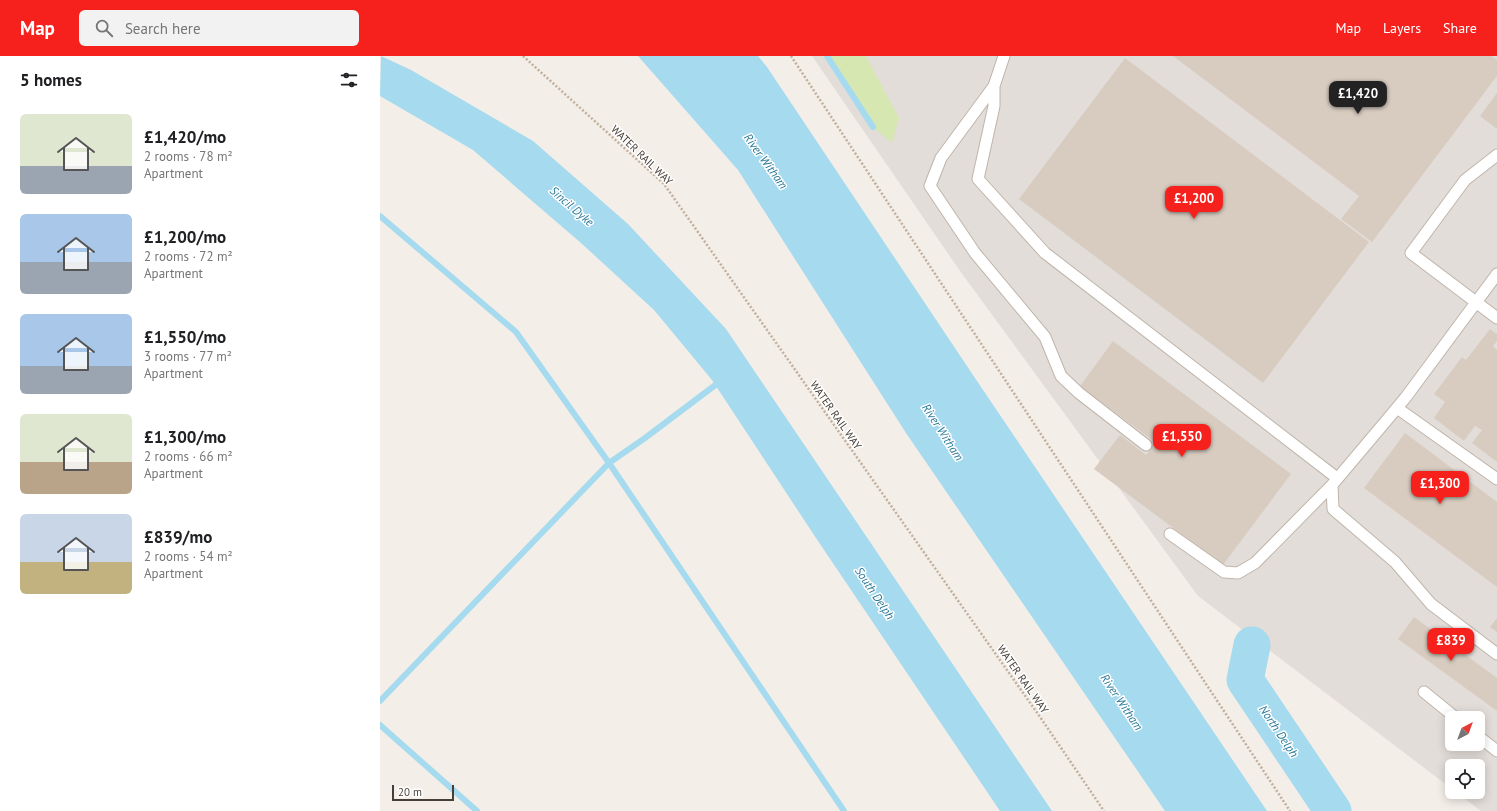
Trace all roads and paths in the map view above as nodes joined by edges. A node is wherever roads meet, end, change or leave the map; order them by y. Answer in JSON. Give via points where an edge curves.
{"nodes":[{"id":1,"x":523,"y":56,"type":"edge"},
{"id":2,"x":791,"y":56,"type":"edge"},
{"id":3,"x":1004,"y":56,"type":"edge"},
{"id":4,"x":994,"y":86,"type":"junction"},
{"id":5,"x":1497,"y":155,"type":"edge"},
{"id":6,"x":1497,"y":274,"type":"edge"},
{"id":7,"x":1476,"y":302,"type":"junction"},
{"id":8,"x":1497,"y":318,"type":"edge"},
{"id":9,"x":1397,"y":408,"type":"junction"},
{"id":10,"x":1146,"y":445,"type":"dead end"},
{"id":11,"x":1497,"y":479,"type":"edge"},
{"id":12,"x":1335,"y":482,"type":"junction"},
{"id":13,"x":1170,"y":534,"type":"dead end"},
{"id":14,"x":1497,"y":654,"type":"edge"},
{"id":15,"x":1424,"y":692,"type":"dead end"},
{"id":16,"x":1447,"y":711,"type":"edge"},
{"id":17,"x":1485,"y":742,"type":"edge"},
{"id":18,"x":1497,"y":751,"type":"edge"},
{"id":19,"x":1104,"y":811,"type":"edge"},
{"id":20,"x":1290,"y":811,"type":"edge"}],
"edges":[{"from":1,"to":19,"type":"path","name":"WATER RAIL WAY","via":[[664,184]]},
{"from":2,"to":20,"type":"path"},
{"from":3,"to":4,"type":"lane"},
{"from":4,"to":10,"type":"lane","via":[[941,158],[930,186],[975,253],[1045,337],[1061,376]]},
{"from":4,"to":12,"type":"lane","via":[[994,106],[978,180],[1046,253]]},
{"from":5,"to":7,"type":"lane","via":[[1464,180],[1411,253]]},
{"from":6,"to":7,"type":"lane"},
{"from":7,"to":8,"type":"lane"},
{"from":7,"to":9,"type":"lane"},
{"from":9,"to":11,"type":"lane"},
{"from":9,"to":12,"type":"lane"},
{"from":12,"to":13,"type":"lane","via":[[1255,563],[1238,573],[1224,572]]},
{"from":12,"to":14,"type":"lane","via":[[1332,509],[1395,562],[1431,604]]},
{"from":15,"to":16,"type":"lane"},
{"from":17,"to":18,"type":"lane"}]}
